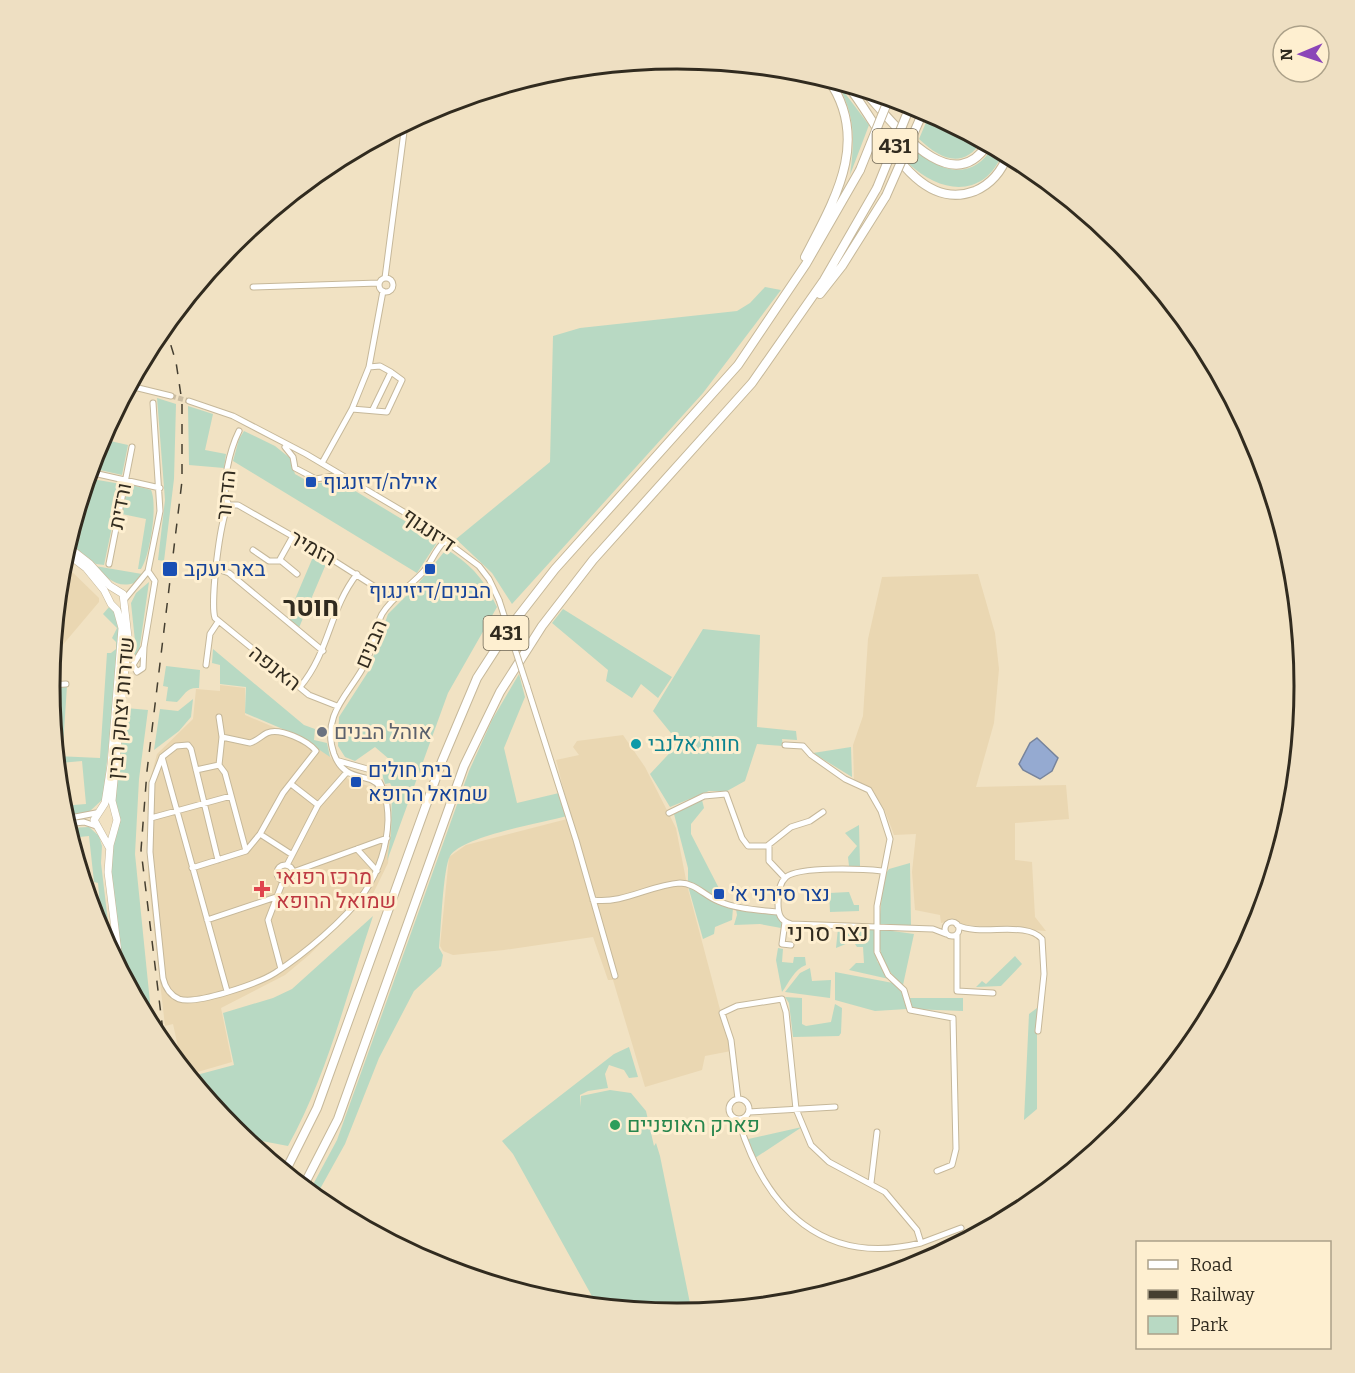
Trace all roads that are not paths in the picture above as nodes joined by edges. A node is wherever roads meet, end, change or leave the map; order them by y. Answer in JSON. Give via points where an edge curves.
{"nodes":[{"id":1,"x":835,"y":89,"type":"edge"},
{"id":2,"x":854,"y":95,"type":"edge"},
{"id":3,"x":875,"y":102,"type":"edge"},
{"id":4,"x":886,"y":106,"type":"edge"},
{"id":5,"x":907,"y":113,"type":"edge"},
{"id":6,"x":920,"y":119,"type":"edge"},
{"id":7,"x":404,"y":133,"type":"edge"},
{"id":8,"x":983,"y":150,"type":"edge"},
{"id":9,"x":1003,"y":162,"type":"edge"},
{"id":10,"x":385,"y":278,"type":"junction"},
{"id":11,"x":379,"y":283,"type":"junction"},
{"id":12,"x":254,"y":287,"type":"dead end"},
{"id":13,"x":383,"y":291,"type":"junction"},
{"id":14,"x":778,"y":307,"type":"junction"},
{"id":15,"x":803,"y":311,"type":"junction"},
{"id":16,"x":369,"y":367,"type":"junction"},
{"id":17,"x":391,"y":372,"type":"junction"},
{"id":18,"x":138,"y":388,"type":"edge"},
{"id":19,"x":171,"y":396,"type":"tunnel mouth"},
{"id":20,"x":189,"y":401,"type":"tunnel mouth"},
{"id":21,"x":153,"y":403,"type":"dead end"},
{"id":22,"x":352,"y":409,"type":"junction"},
{"id":23,"x":373,"y":409,"type":"junction"},
{"id":24,"x":239,"y":431,"type":"dead end"},
{"id":25,"x":282,"y":444,"type":"junction"},
{"id":26,"x":132,"y":447,"type":"dead end"},
{"id":27,"x":301,"y":453,"type":"junction"},
{"id":28,"x":294,"y":460,"type":"junction"},
{"id":29,"x":324,"y":465,"type":"junction"},
{"id":30,"x":98,"y":474,"type":"edge"},
{"id":31,"x":344,"y":475,"type":"junction"},
{"id":32,"x":323,"y":476,"type":"junction"},
{"id":33,"x":125,"y":480,"type":"junction"},
{"id":34,"x":160,"y":488,"type":"junction"},
{"id":35,"x":229,"y":505,"type":"junction"},
{"id":36,"x":293,"y":536,"type":"junction"},
{"id":37,"x":445,"y":541,"type":"junction"},
{"id":38,"x":253,"y":550,"type":"dead end"},
{"id":39,"x":75,"y":552,"type":"edge"},
{"id":40,"x":74,"y":559,"type":"edge"},
{"id":41,"x":280,"y":560,"type":"junction"},
{"id":42,"x":109,"y":564,"type":"dead end"},
{"id":43,"x":217,"y":569,"type":"junction"},
{"id":44,"x":148,"y":571,"type":"junction"},
{"id":45,"x":297,"y":574,"type":"dead end"},
{"id":46,"x":357,"y":574,"type":"junction"},
{"id":47,"x":135,"y":588,"type":"junction"},
{"id":48,"x":118,"y":591,"type":"junction"},
{"id":49,"x":109,"y":598,"type":"junction"},
{"id":50,"x":394,"y":599,"type":"junction"},
{"id":51,"x":124,"y":601,"type":"junction"},
{"id":52,"x":116,"y":607,"type":"junction"},
{"id":53,"x":218,"y":622,"type":"junction"},
{"id":54,"x":144,"y":647,"type":"dead end"},
{"id":55,"x":323,"y":651,"type":"junction"},
{"id":56,"x":206,"y":665,"type":"dead end"},
{"id":57,"x":60,"y":684,"type":"edge"},
{"id":58,"x":66,"y":684,"type":"dead end"},
{"id":59,"x":300,"y":687,"type":"junction"},
{"id":60,"x":337,"y":706,"type":"junction"},
{"id":61,"x":219,"y":717,"type":"dead end"},
{"id":62,"x":222,"y":738,"type":"junction"},
{"id":63,"x":785,"y":745,"type":"dead end"},
{"id":64,"x":162,"y":757,"type":"junction"},
{"id":65,"x":339,"y":761,"type":"junction"},
{"id":66,"x":219,"y":765,"type":"junction"},
{"id":67,"x":196,"y":770,"type":"junction"},
{"id":68,"x":347,"y":772,"type":"junction"},
{"id":69,"x":291,"y":784,"type":"junction"},
{"id":70,"x":382,"y":787,"type":"junction"},
{"id":71,"x":231,"y":796,"type":"junction"},
{"id":72,"x":204,"y":804,"type":"junction"},
{"id":73,"x":318,"y":805,"type":"junction"},
{"id":74,"x":99,"y":812,"type":"junction"},
{"id":75,"x":177,"y":812,"type":"junction"},
{"id":76,"x":822,"y":812,"type":"dead end"},
{"id":77,"x":115,"y":813,"type":"junction"},
{"id":78,"x":669,"y":813,"type":"dead end"},
{"id":79,"x":74,"y":817,"type":"edge"},
{"id":80,"x":151,"y":818,"type":"junction"},
{"id":81,"x":76,"y":823,"type":"edge"},
{"id":82,"x":114,"y":827,"type":"junction"},
{"id":83,"x":99,"y":828,"type":"junction"},
{"id":84,"x":260,"y":834,"type":"junction"},
{"id":85,"x":387,"y":838,"type":"junction"},
{"id":86,"x":769,"y":844,"type":"junction"},
{"id":87,"x":109,"y":849,"type":"junction"},
{"id":88,"x":357,"y":849,"type":"junction"},
{"id":89,"x":246,"y":851,"type":"junction"},
{"id":90,"x":291,"y":854,"type":"junction"},
{"id":91,"x":218,"y":860,"type":"junction"},
{"id":92,"x":287,"y":865,"type":"junction"},
{"id":93,"x":192,"y":868,"type":"junction"},
{"id":94,"x":377,"y":871,"type":"junction"},
{"id":95,"x":882,"y":871,"type":"junction"},
{"id":96,"x":293,"y":872,"type":"junction"},
{"id":97,"x":785,"y":878,"type":"junction"},
{"id":98,"x":283,"y":880,"type":"junction"},
{"id":99,"x":276,"y":897,"type":"junction"},
{"id":100,"x":593,"y":900,"type":"junction"},
{"id":101,"x":778,"y":912,"type":"junction"},
{"id":102,"x":207,"y":920,"type":"junction"},
{"id":103,"x":785,"y":922,"type":"junction"},
{"id":104,"x":946,"y":925,"type":"junction"},
{"id":105,"x":957,"y":925,"type":"junction"},
{"id":106,"x":876,"y":927,"type":"junction"},
{"id":107,"x":933,"y":929,"type":"junction"},
{"id":108,"x":969,"y":929,"type":"junction"},
{"id":109,"x":958,"y":933,"type":"junction"},
{"id":110,"x":948,"y":935,"type":"junction"},
{"id":111,"x":117,"y":944,"type":"edge"},
{"id":112,"x":791,"y":945,"type":"dead end"},
{"id":113,"x":956,"y":946,"type":"junction"},
{"id":114,"x":280,"y":969,"type":"junction"},
{"id":115,"x":615,"y":976,"type":"dead end"},
{"id":116,"x":227,"y":991,"type":"junction"},
{"id":117,"x":993,"y":993,"type":"dead end"},
{"id":118,"x":1038,"y":1031,"type":"dead end"},
{"id":119,"x":738,"y":1099,"type":"junction"},
{"id":120,"x":835,"y":1107,"type":"dead end"},
{"id":121,"x":796,"y":1109,"type":"junction"},
{"id":122,"x":749,"y":1112,"type":"junction"},
{"id":123,"x":740,"y":1119,"type":"junction"},
{"id":124,"x":877,"y":1132,"type":"dead end"},
{"id":125,"x":289,"y":1166,"type":"edge"},
{"id":126,"x":937,"y":1171,"type":"dead end"},
{"id":127,"x":307,"y":1180,"type":"edge"},
{"id":128,"x":871,"y":1183,"type":"junction"},
{"id":129,"x":961,"y":1228,"type":"dead end"},
{"id":130,"x":921,"y":1243,"type":"junction"}],
"edges":[{"from":1,"to":14,"type":"highway","via":[[848,123],[847,161],[826,213]]},
{"from":2,"to":9,"type":"highway","via":[[903,166],[930,189],[949,195],[978,190],[994,178]]},
{"from":3,"to":8,"type":"highway","via":[[933,159],[960,165],[977,158]]},
{"from":4,"to":14,"type":"highway","number":"431","bridge":true,"via":[[860,170]]},
{"from":5,"to":15,"type":"highway","number":"431","bridge":true,"via":[[877,188]]},
{"from":6,"to":15,"type":"highway","bridge":true,"via":[[886,196],[842,266]]},
{"from":7,"to":10,"type":"street"},
{"from":10,"to":11,"type":"street"},
{"from":10,"to":13,"type":"street","via":[[393,285],[391,290]]},
{"from":11,"to":12,"type":"street"},
{"from":11,"to":13,"type":"street"},
{"from":13,"to":16,"type":"street"},
{"from":14,"to":125,"type":"highway","number":"431","via":[[725,381],[555,568],[477,678],[453,731],[317,1108]]},
{"from":15,"to":127,"type":"highway","number":"431","via":[[742,395],[588,566],[542,626],[500,692],[464,766],[338,1119]]},
{"from":16,"to":17,"type":"street","via":[[380,366]]},
{"from":16,"to":22,"type":"street"},
{"from":17,"to":23,"type":"street"},
{"from":17,"to":23,"type":"street","via":[[402,380],[391,408],[387,412]]},
{"from":18,"to":19,"type":"street"},
{"from":20,"to":25,"type":"street","via":[[233,416]]},
{"from":21,"to":34,"type":"street"},
{"from":22,"to":23,"type":"street"},
{"from":22,"to":29,"type":"street"},
{"from":24,"to":35,"type":"street","name":"הדרור","via":[[227,474],[225,496]]},
{"from":25,"to":27,"type":"street"},
{"from":25,"to":28,"type":"street"},
{"from":26,"to":33,"type":"street","name":"ורדית"},
{"from":27,"to":28,"type":"street"},
{"from":27,"to":29,"type":"street","name":"דיזנגוף"},
{"from":28,"to":32,"type":"street","via":[[295,468],[311,478]]},
{"from":29,"to":31,"type":"street","name":"דיזנגוף"},
{"from":29,"to":32,"type":"street"},
{"from":30,"to":33,"type":"street"},
{"from":31,"to":32,"type":"street"},
{"from":31,"to":37,"type":"street","name":"דיזנגוף"},
{"from":33,"to":34,"type":"street"},
{"from":33,"to":42,"type":"street","name":"ורדית"},
{"from":34,"to":44,"type":"street","via":[[160,511]]},
{"from":35,"to":36,"type":"street","name":"הזמיר","via":[[238,505]]},
{"from":35,"to":43,"type":"street","name":"הדרור","via":[[224,513]]},
{"from":36,"to":41,"type":"street"},
{"from":36,"to":46,"type":"street","name":"הזמיר"},
{"from":37,"to":50,"type":"street","name":"הבנים","via":[[425,570]]},
{"from":37,"to":100,"type":"street","name":"דיזנגוף","bridge":true,"via":[[479,566],[499,600]]},
{"from":38,"to":41,"type":"street","via":[[269,561]]},
{"from":39,"to":48,"type":"main road"},
{"from":40,"to":49,"type":"main road"},
{"from":41,"to":45,"type":"street"},
{"from":43,"to":53,"type":"street","name":"הדרור","via":[[212,608]]},
{"from":43,"to":55,"type":"street","via":[[228,573]]},
{"from":44,"to":47,"type":"street"},
{"from":44,"to":54,"type":"street","via":[[155,581]]},
{"from":46,"to":50,"type":"street","name":"הזמיר"},
{"from":46,"to":55,"type":"street","via":[[342,595]]},
{"from":47,"to":48,"type":"street"},
{"from":47,"to":51,"type":"street"},
{"from":48,"to":49,"type":"main road"},
{"from":48,"to":51,"type":"main road"},
{"from":49,"to":52,"type":"main road"},
{"from":50,"to":60,"type":"street","name":"הבנים","via":[[382,615],[366,663]]},
{"from":51,"to":52,"type":"main road"},
{"from":51,"to":77,"type":"main road","name":"שדרות יצחק רבין","via":[[129,637],[112,801]]},
{"from":52,"to":74,"type":"main road","name":"שדרות יצחק רבין","via":[[122,640],[112,756],[105,803]]},
{"from":53,"to":56,"type":"street","name":"הדרור","via":[[210,634]]},
{"from":53,"to":59,"type":"street","name":"האנפה"},
{"from":55,"to":59,"type":"street"},
{"from":57,"to":58,"type":"street"},
{"from":59,"to":60,"type":"street","name":"האנפה"},
{"from":60,"to":65,"type":"street","name":"הבנים","via":[[332,743]]},
{"from":61,"to":62,"type":"street"},
{"from":62,"to":66,"type":"street"},
{"from":62,"to":69,"type":"street","via":[[250,743],[274,732],[313,747],[316,754]]},
{"from":63,"to":95,"type":"street","via":[[803,747],[872,794],[889,834]]},
{"from":64,"to":67,"type":"street","via":[[176,746],[188,745]]},
{"from":64,"to":75,"type":"street"},
{"from":64,"to":80,"type":"street","via":[[152,783]]},
{"from":65,"to":68,"type":"street","name":"הבנים"},
{"from":65,"to":70,"type":"street","via":[[371,770]]},
{"from":66,"to":67,"type":"street"},
{"from":66,"to":71,"type":"street"},
{"from":67,"to":72,"type":"street"},
{"from":68,"to":70,"type":"street","via":[[374,780]]},
{"from":68,"to":73,"type":"street"},
{"from":69,"to":73,"type":"street"},
{"from":69,"to":84,"type":"street"},
{"from":70,"to":85,"type":"street"},
{"from":71,"to":72,"type":"street"},
{"from":71,"to":89,"type":"street"},
{"from":72,"to":75,"type":"street"},
{"from":72,"to":91,"type":"street"},
{"from":73,"to":90,"type":"street"},
{"from":74,"to":77,"type":"main road","via":[[109,809]]},
{"from":74,"to":79,"type":"street"},
{"from":74,"to":83,"type":"main road","via":[[94,820]]},
{"from":75,"to":80,"type":"street"},
{"from":75,"to":93,"type":"street"},
{"from":76,"to":86,"type":"street","via":[[791,827]]},
{"from":77,"to":82,"type":"main road"},
{"from":78,"to":86,"type":"street","via":[[697,799],[723,793],[745,843],[757,847]]},
{"from":80,"to":116,"type":"street","via":[[150,852],[165,985],[177,998],[188,1000]]},
{"from":81,"to":83,"type":"street","via":[[88,822]]},
{"from":82,"to":83,"type":"main road","via":[[107,831]]},
{"from":82,"to":87,"type":"main road"},
{"from":83,"to":87,"type":"main road"},
{"from":84,"to":89,"type":"street"},
{"from":84,"to":90,"type":"street"},
{"from":85,"to":88,"type":"street"},
{"from":85,"to":94,"type":"street"},
{"from":86,"to":97,"type":"street","via":[[768,858]]},
{"from":87,"to":111,"type":"main road","via":[[109,888]]},
{"from":88,"to":94,"type":"street"},
{"from":88,"to":96,"type":"street"},
{"from":89,"to":91,"type":"street"},
{"from":90,"to":92,"type":"street"},
{"from":91,"to":93,"type":"street"},
{"from":92,"to":96,"type":"street"},
{"from":92,"to":98,"type":"street","via":[[278,870]]},
{"from":93,"to":102,"type":"street"},
{"from":94,"to":114,"type":"street","via":[[355,904]]},
{"from":95,"to":97,"type":"street","via":[[798,873]]},
{"from":95,"to":106,"type":"street"},
{"from":96,"to":98,"type":"street","via":[[291,879]]},
{"from":97,"to":101,"type":"street"},
{"from":98,"to":99,"type":"street"},
{"from":99,"to":102,"type":"street"},
{"from":99,"to":114,"type":"street","via":[[268,920]]},
{"from":100,"to":101,"type":"street","via":[[686,884],[718,902]]},
{"from":100,"to":115,"type":"street","name":"דיזנגוף"},
{"from":101,"to":103,"type":"street"},
{"from":102,"to":116,"type":"street"},
{"from":103,"to":106,"type":"street"},
{"from":103,"to":112,"type":"street","via":[[782,944]]},
{"from":104,"to":105,"type":"street"},
{"from":104,"to":107,"type":"street"},
{"from":104,"to":110,"type":"street"},
{"from":105,"to":108,"type":"street"},
{"from":105,"to":109,"type":"street"},
{"from":106,"to":107,"type":"street"},
{"from":106,"to":126,"type":"street","via":[[879,960],[904,990],[910,1010],[953,1018],[956,1149],[952,1166]]},
{"from":107,"to":110,"type":"street"},
{"from":108,"to":109,"type":"street"},
{"from":108,"to":118,"type":"street","via":[[1029,931],[1042,939],[1044,974]]},
{"from":109,"to":110,"type":"street"},
{"from":109,"to":113,"type":"street"},
{"from":110,"to":113,"type":"street"},
{"from":113,"to":117,"type":"street","via":[[957,991]]},
{"from":114,"to":116,"type":"street"},
{"from":119,"to":121,"type":"street","via":[[731,1040],[722,1013],[736,1005],[782,999]]},
{"from":119,"to":122,"type":"street","via":[[747,1102]]},
{"from":119,"to":123,"type":"street","via":[[729,1108],[731,1115]]},
{"from":120,"to":121,"type":"street"},
{"from":121,"to":122,"type":"street"},
{"from":121,"to":128,"type":"street","via":[[815,1151]]},
{"from":122,"to":123,"type":"street"},
{"from":123,"to":130,"type":"street","via":[[748,1153],[765,1185],[804,1226],[832,1239],[874,1248]]},
{"from":124,"to":128,"type":"street"},
{"from":128,"to":130,"type":"street","via":[[892,1200],[917,1230]]},
{"from":129,"to":130,"type":"street"}]}
